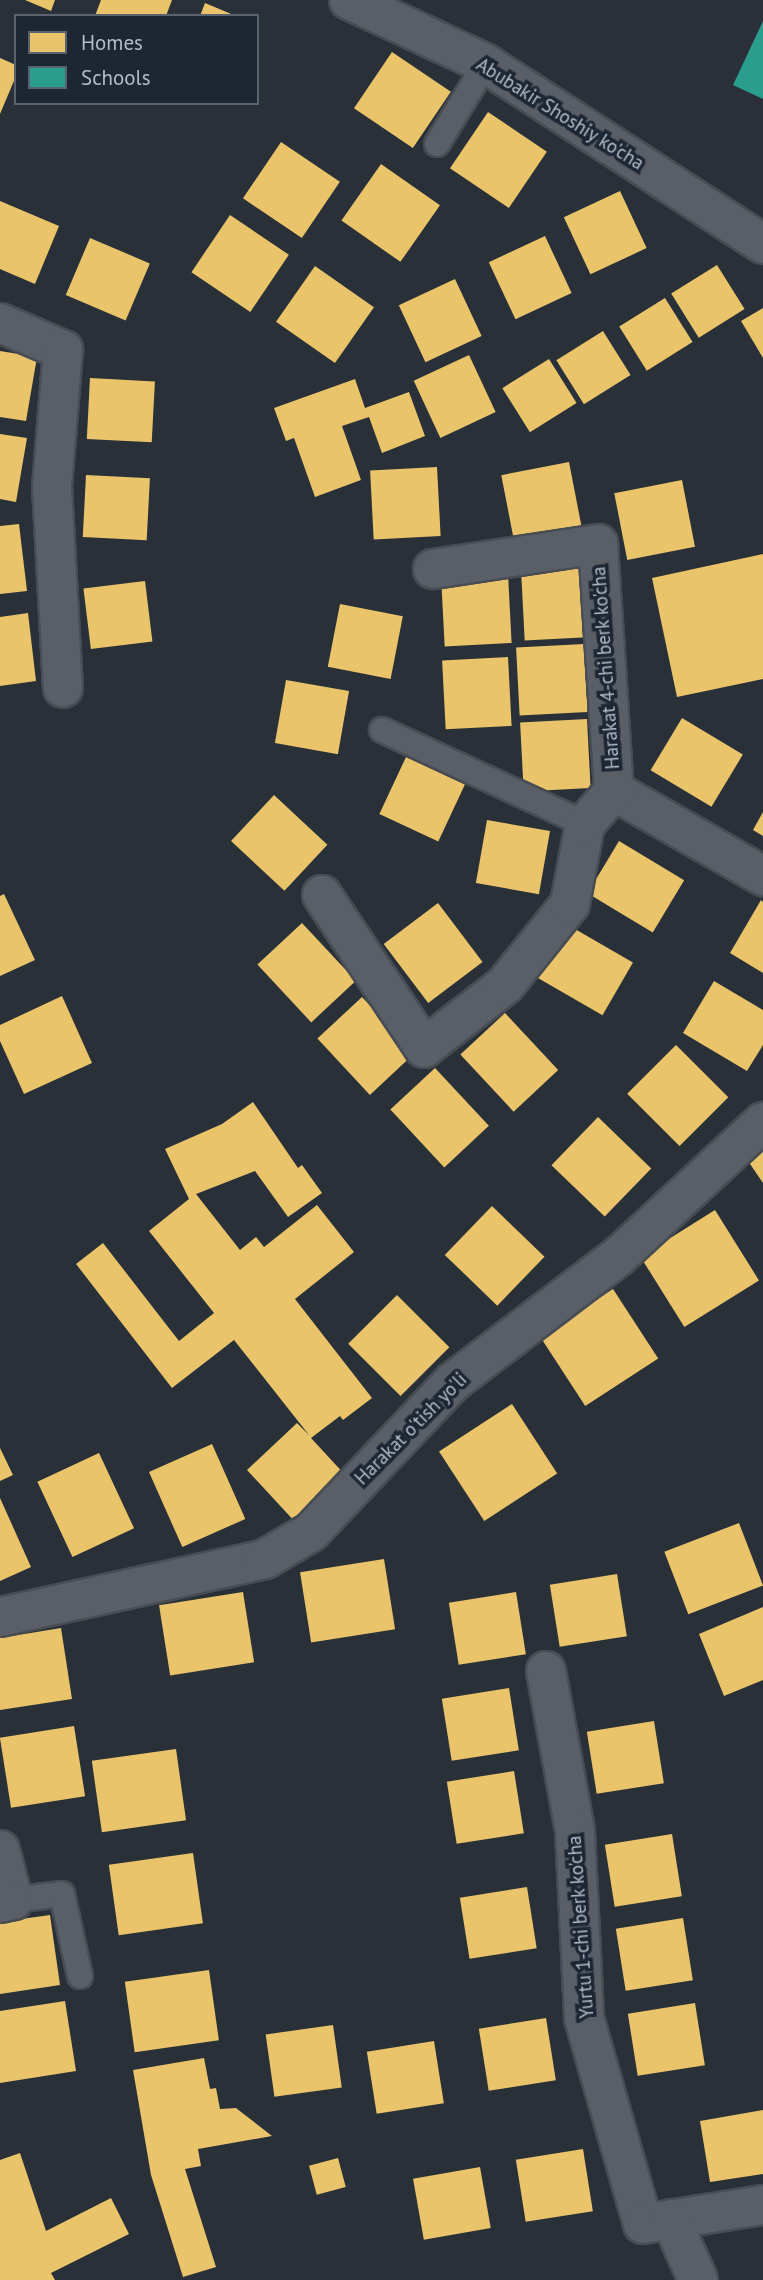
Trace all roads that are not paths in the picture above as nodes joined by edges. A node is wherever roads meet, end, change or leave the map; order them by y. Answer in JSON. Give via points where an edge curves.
{"nodes":[{"id":1,"x":349,"y":0,"type":"edge"},
{"id":2,"x":486,"y":64,"type":"junction"},
{"id":3,"x":437,"y":144,"type":"dead end"},
{"id":4,"x":763,"y":244,"type":"edge"},
{"id":5,"x":0,"y":323,"type":"edge"},
{"id":6,"x":433,"y":569,"type":"dead end"},
{"id":7,"x":62,"y":688,"type":"dead end"},
{"id":8,"x":382,"y":730,"type":"dead end"},
{"id":9,"x":614,"y":791,"type":"junction"},
{"id":10,"x":586,"y":824,"type":"junction"},
{"id":11,"x":763,"y":876,"type":"edge"},
{"id":12,"x":322,"y":895,"type":"dead end"},
{"id":13,"x":763,"y":1122,"type":"edge"},
{"id":14,"x":0,"y":1617,"type":"edge"},
{"id":15,"x":546,"y":1671,"type":"dead end"},
{"id":16,"x":0,"y":1850,"type":"edge"},
{"id":17,"x":6,"y":1902,"type":"edge"},
{"id":18,"x":80,"y":1976,"type":"dead end"},
{"id":19,"x":763,"y":2205,"type":"edge"},
{"id":20,"x":671,"y":2219,"type":"junction"},
{"id":21,"x":698,"y":2280,"type":"edge"}],
"edges":[{"from":1,"to":2,"type":"street","name":"Abubakir Shoshiy ko'cha"},
{"from":2,"to":3,"type":"lane"},
{"from":2,"to":4,"type":"street","name":"Abubakir Shoshiy ko'cha"},
{"from":5,"to":7,"type":"street","via":[[63,350],[52,486]]},
{"from":6,"to":9,"type":"street","name":"Harakat 4-chi berk ko'cha","via":[[598,544]]},
{"from":8,"to":10,"type":"lane"},
{"from":9,"to":10,"type":"street","name":"Harakat 4-chi berk ko'cha"},
{"from":9,"to":11,"type":"street","name":"Harakat 4-chi berk ko'cha"},
{"from":10,"to":12,"type":"street","name":"Harakat 4-chi berk ko'cha","via":[[570,904],[505,985],[424,1048]]},
{"from":13,"to":14,"type":"street","name":"Harakat o'tish yo'li","via":[[619,1256],[453,1382],[311,1532],[265,1559]]},
{"from":15,"to":20,"type":"street","name":"Yurtu 1-chi berk ko'cha","via":[[575,1831],[584,2018],[643,2224]]},
{"from":16,"to":17,"type":"street"},
{"from":17,"to":18,"type":"lane","via":[[62,1894]]},
{"from":19,"to":20,"type":"street","name":"Yurtu 1-chi berk ko'cha"},
{"from":20,"to":21,"type":"street"}]}
